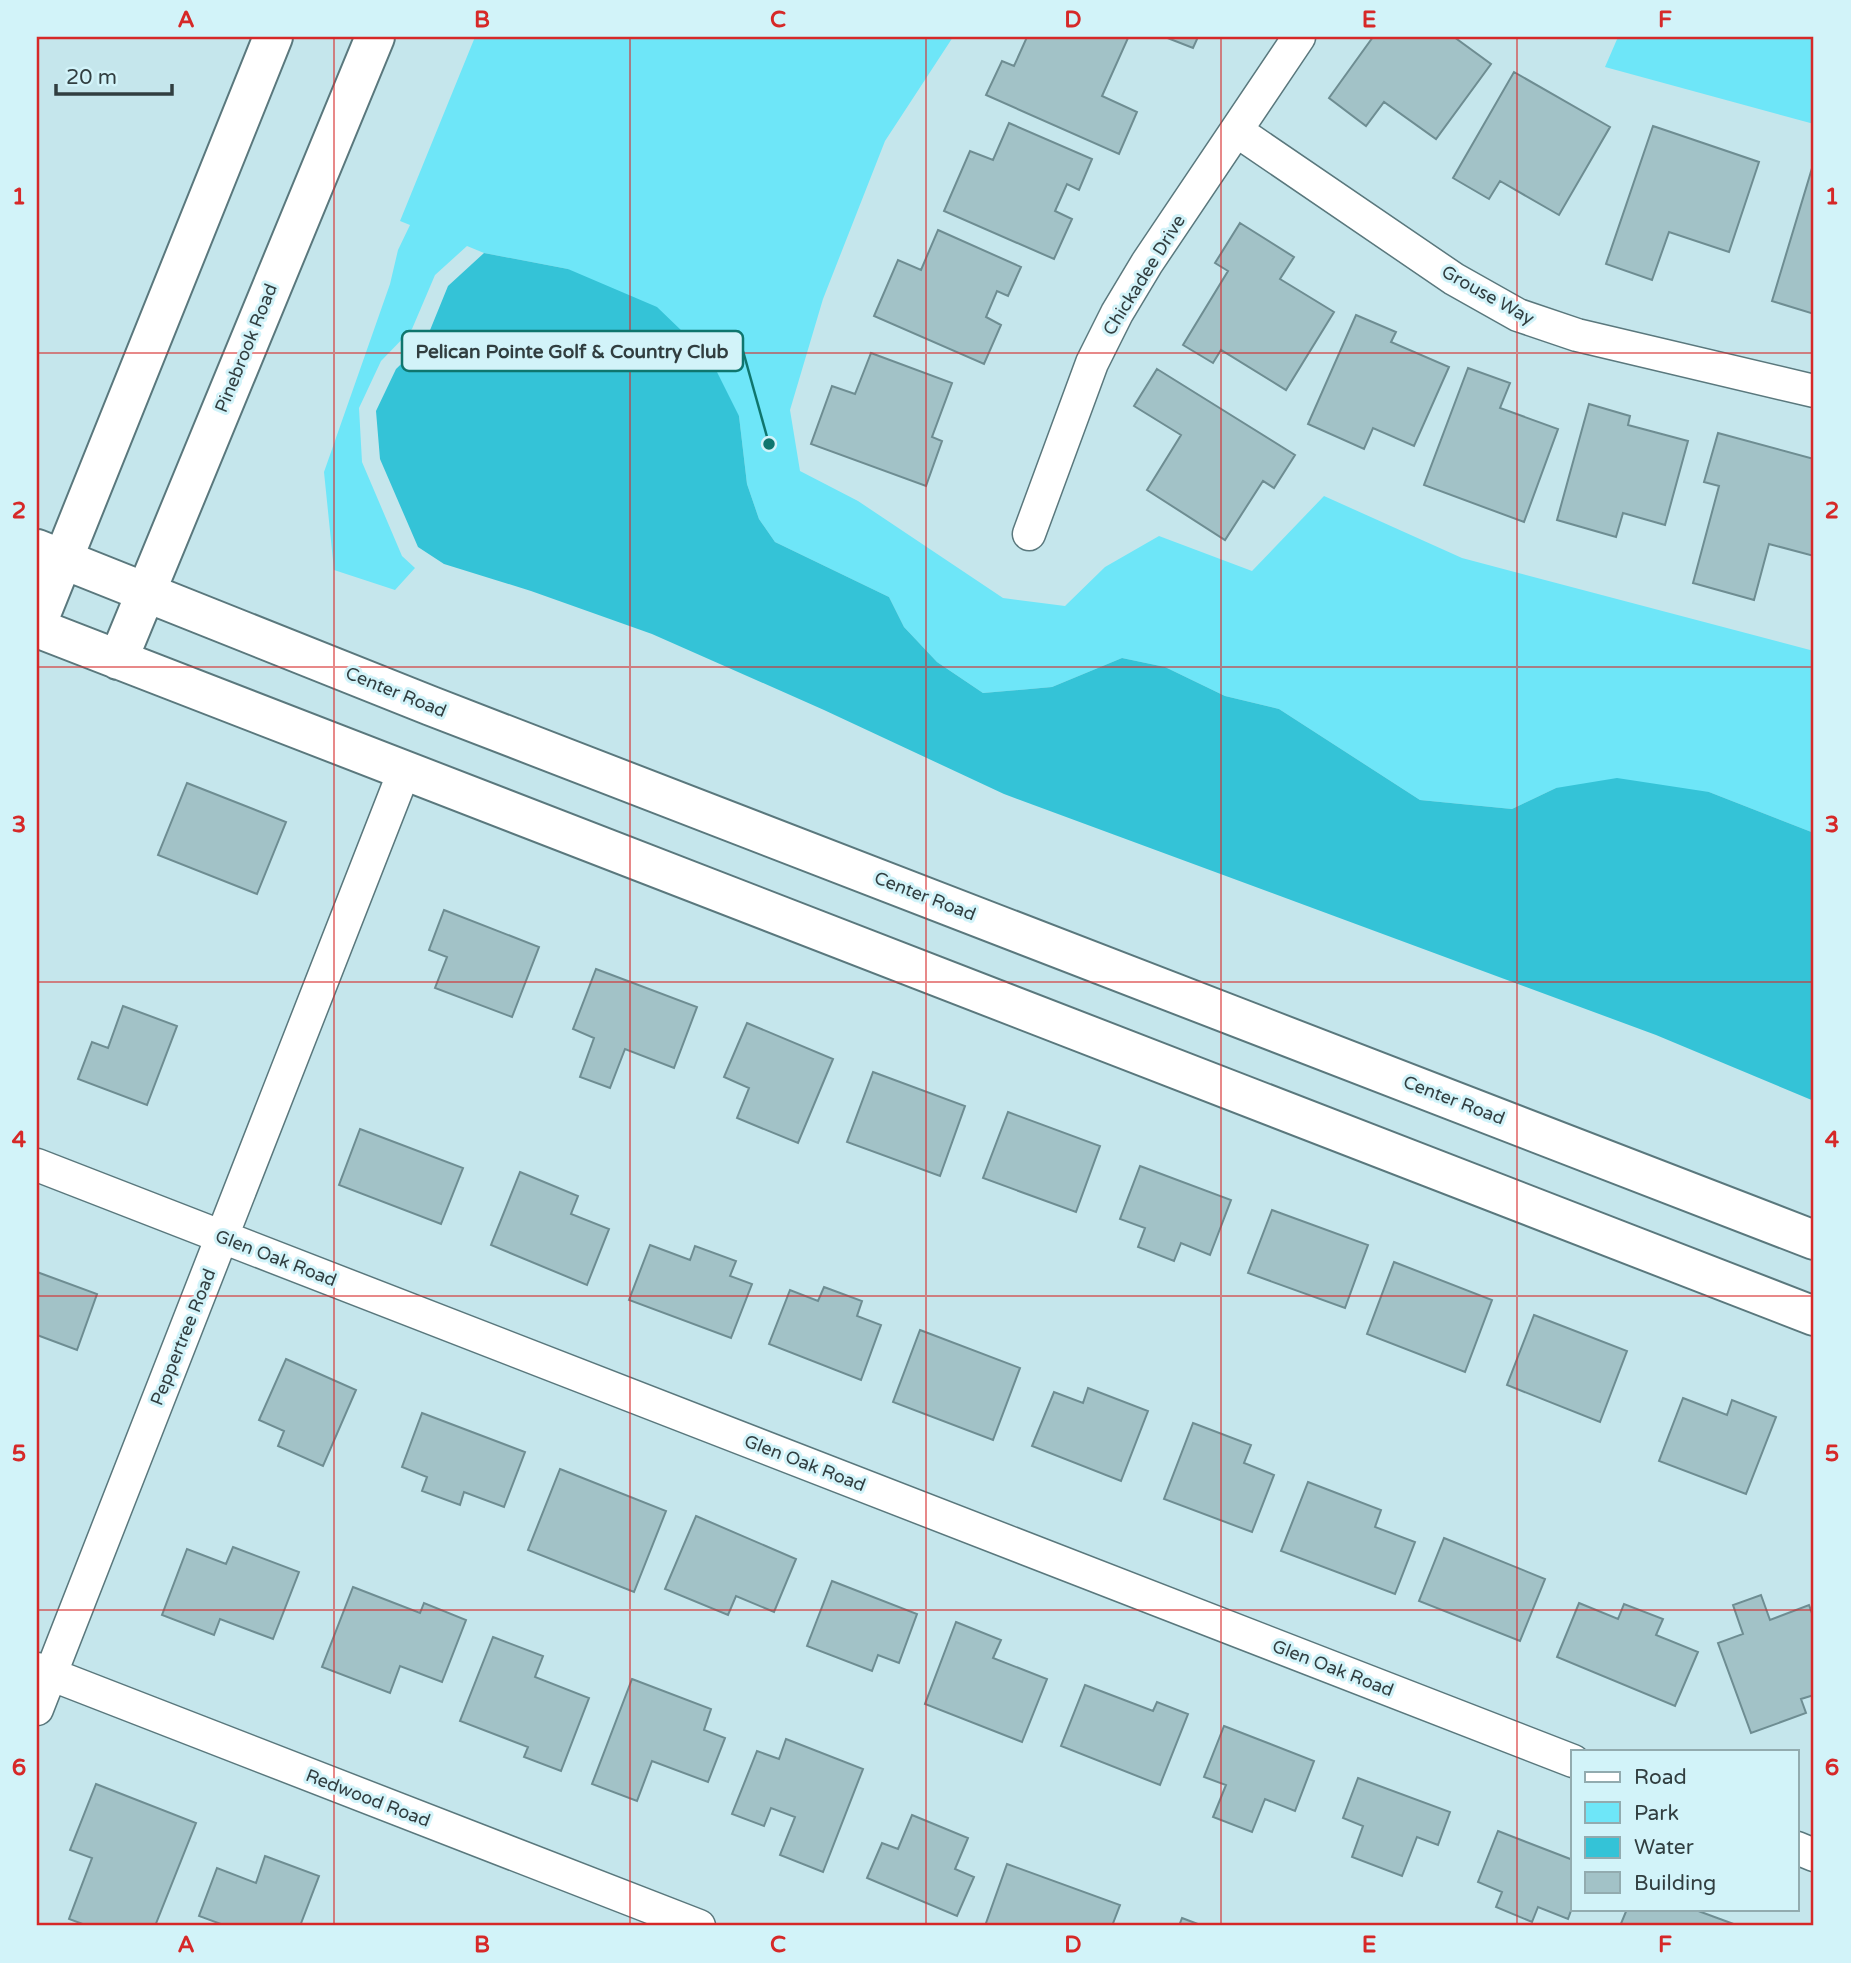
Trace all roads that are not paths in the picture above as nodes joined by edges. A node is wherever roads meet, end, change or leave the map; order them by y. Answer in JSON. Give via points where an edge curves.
{"nodes":[{"id":1,"x":273,"y":37,"type":"edge"},
{"id":2,"x":375,"y":37,"type":"edge"},
{"id":3,"x":1299,"y":37,"type":"edge"},
{"id":4,"x":1237,"y":131,"type":"junction"},
{"id":5,"x":1814,"y":391,"type":"edge"},
{"id":6,"x":1029,"y":534,"type":"dead end"},
{"id":7,"x":50,"y":555,"type":"edge"},
{"id":8,"x":145,"y":593,"type":"junction"},
{"id":9,"x":37,"y":626,"type":"edge"},
{"id":10,"x":118,"y":660,"type":"junction"},
{"id":11,"x":405,"y":769,"type":"junction"},
{"id":12,"x":37,"y":1165,"type":"edge"},
{"id":13,"x":223,"y":1237,"type":"junction"},
{"id":14,"x":1814,"y":1240,"type":"edge"},
{"id":15,"x":1814,"y":1316,"type":"edge"},
{"id":16,"x":43,"y":1672,"type":"edge"},
{"id":17,"x":37,"y":1709,"type":"edge"},
{"id":18,"x":1571,"y":1760,"type":"edge"},
{"id":19,"x":699,"y":1926,"type":"edge"}],
"edges":[{"from":1,"to":7,"type":"street"},
{"from":2,"to":8,"type":"street","name":"Pinebrook Road"},
{"from":3,"to":4,"type":"street","name":"Chickadee Drive"},
{"from":4,"to":5,"type":"street","name":"Grouse Way","via":[[1454,279],[1518,315],[1577,335]]},
{"from":4,"to":6,"type":"street","name":"Chickadee Drive","via":[[1117,313],[1092,362]]},
{"from":7,"to":8,"type":"street","name":"Center Road"},
{"from":7,"to":9,"type":"street"},
{"from":8,"to":10,"type":"street","name":"Pinebrook Road"},
{"from":8,"to":14,"type":"street","name":"Center Road"},
{"from":9,"to":10,"type":"street"},
{"from":10,"to":11,"type":"street"},
{"from":11,"to":13,"type":"street","name":"Peppertree Road"},
{"from":11,"to":15,"type":"street"},
{"from":12,"to":13,"type":"street","name":"Glen Oak Road"},
{"from":13,"to":16,"type":"street","name":"Peppertree Road"},
{"from":13,"to":18,"type":"street","name":"Glen Oak Road"},
{"from":16,"to":17,"type":"street","name":"Peppertree Road"},
{"from":16,"to":19,"type":"street","name":"Redwood Road"}]}
